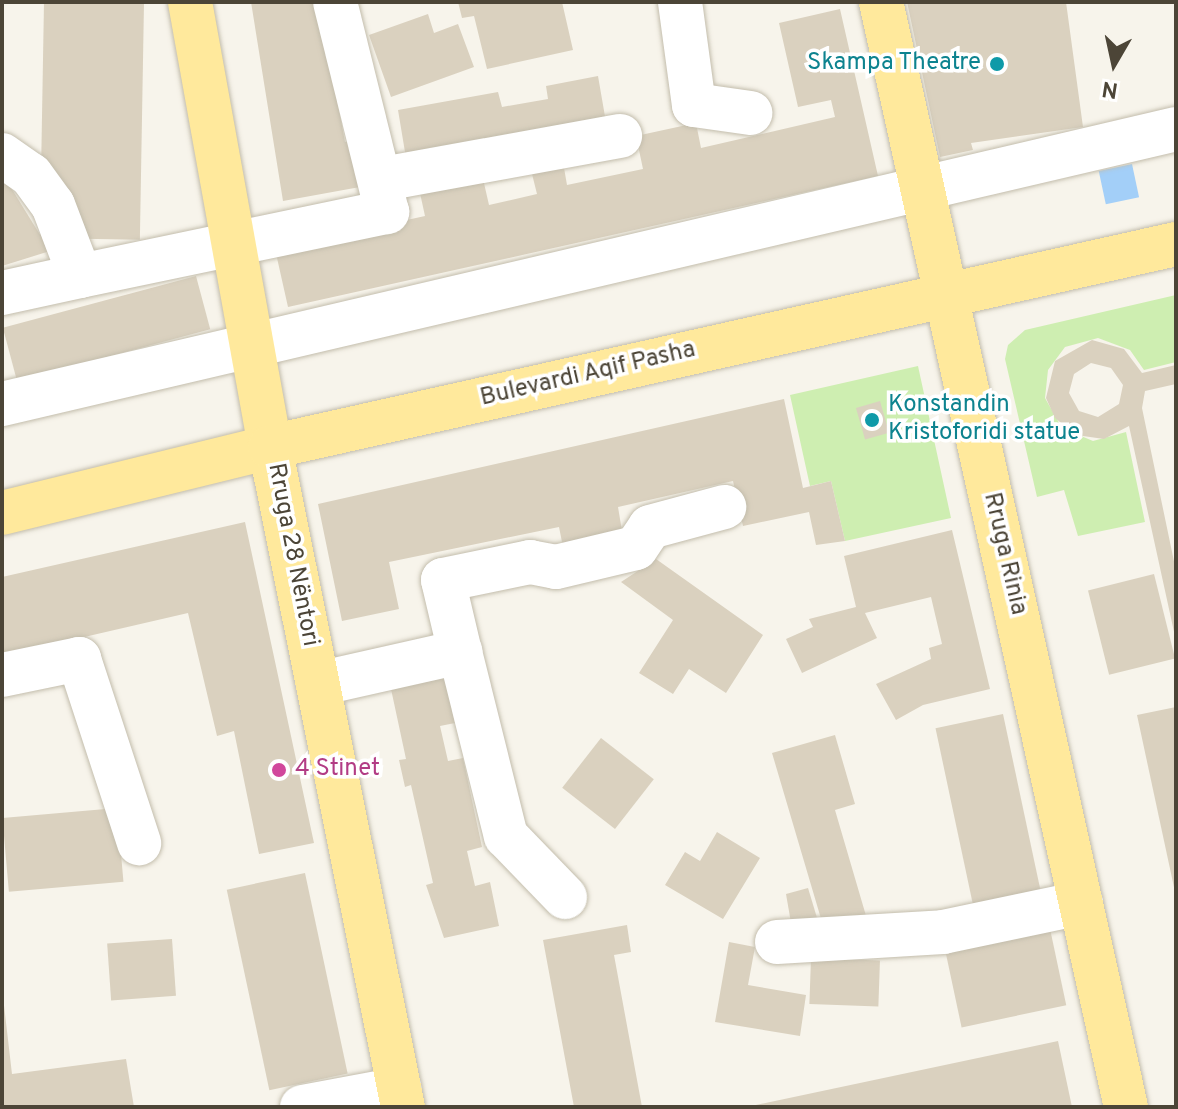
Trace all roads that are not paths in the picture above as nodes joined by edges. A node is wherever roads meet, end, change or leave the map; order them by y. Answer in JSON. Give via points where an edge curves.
{"nodes":[{"id":1,"x":190,"y":2,"type":"edge"},
{"id":2,"x":335,"y":2,"type":"edge"},
{"id":3,"x":680,"y":2,"type":"edge"},
{"id":4,"x":881,"y":2,"type":"edge"},
{"id":5,"x":750,"y":113,"type":"dead end"},
{"id":6,"x":1176,"y":129,"type":"edge"},
{"id":7,"x":620,"y":136,"type":"dead end"},
{"id":8,"x":2,"y":155,"type":"edge"},
{"id":9,"x":383,"y":179,"type":"junction"},
{"id":10,"x":922,"y":187,"type":"junction"},
{"id":11,"x":238,"y":244,"type":"junction"},
{"id":12,"x":1176,"y":244,"type":"edge"},
{"id":13,"x":80,"y":276,"type":"junction"},
{"id":14,"x":2,"y":293,"type":"edge"},
{"id":15,"x":946,"y":294,"type":"junction"},
{"id":16,"x":253,"y":346,"type":"junction"},
{"id":17,"x":2,"y":404,"type":"edge"},
{"id":18,"x":270,"y":447,"type":"junction"},
{"id":19,"x":724,"y":507,"type":"dead end"},
{"id":20,"x":2,"y":513,"type":"edge"},
{"id":21,"x":460,"y":652,"type":"junction"},
{"id":22,"x":2,"y":675,"type":"edge"},
{"id":23,"x":318,"y":684,"type":"junction"},
{"id":24,"x":139,"y":843,"type":"dead end"},
{"id":25,"x":565,"y":897,"type":"dead end"},
{"id":26,"x":1081,"y":903,"type":"junction"},
{"id":27,"x":777,"y":942,"type":"dead end"},
{"id":28,"x":401,"y":1098,"type":"edge"},
{"id":29,"x":302,"y":1107,"type":"edge"},
{"id":30,"x":1126,"y":1107,"type":"edge"}],
"edges":[{"from":1,"to":11,"type":"main road","name":"Rruga 28 Nëntori"},
{"from":2,"to":9,"type":"street"},
{"from":3,"to":5,"type":"street","via":[[694,105]]},
{"from":4,"to":10,"type":"main road","name":"Rruga Rinia"},
{"from":6,"to":10,"type":"street"},
{"from":7,"to":9,"type":"street"},
{"from":8,"to":13,"type":"street","via":[[31,175],[53,205]]},
{"from":9,"to":11,"type":"street","via":[[387,212]]},
{"from":10,"to":15,"type":"main road","name":"Rruga Rinia"},
{"from":10,"to":16,"type":"street"},
{"from":11,"to":13,"type":"street"},
{"from":11,"to":16,"type":"main road","name":"Rruga 28 Nëntori"},
{"from":12,"to":15,"type":"main road","name":"Bulevardi Aqif Pasha"},
{"from":13,"to":14,"type":"street"},
{"from":15,"to":18,"type":"main road","name":"Bulevardi Aqif Pasha"},
{"from":15,"to":26,"type":"main road","name":"Rruga Rinia"},
{"from":16,"to":17,"type":"street"},
{"from":16,"to":18,"type":"main road","name":"Rruga 28 Nëntori"},
{"from":18,"to":20,"type":"main road","name":"Bulevardi Aqif Pasha"},
{"from":18,"to":23,"type":"main road","name":"Rruga 28 Nëntori"},
{"from":19,"to":21,"type":"street","via":[[650,527],[636,548],[556,567],[530,562],[443,580]]},
{"from":21,"to":23,"type":"street"},
{"from":21,"to":25,"type":"street","via":[[506,836]]},
{"from":22,"to":24,"type":"street","via":[[79,659]]},
{"from":23,"to":28,"type":"main road","name":"Rruga 28 Nëntori"},
{"from":26,"to":27,"type":"street","via":[[943,932]]},
{"from":26,"to":30,"type":"main road","name":"Rruga Rinia"},
{"from":28,"to":29,"type":"street"}]}
